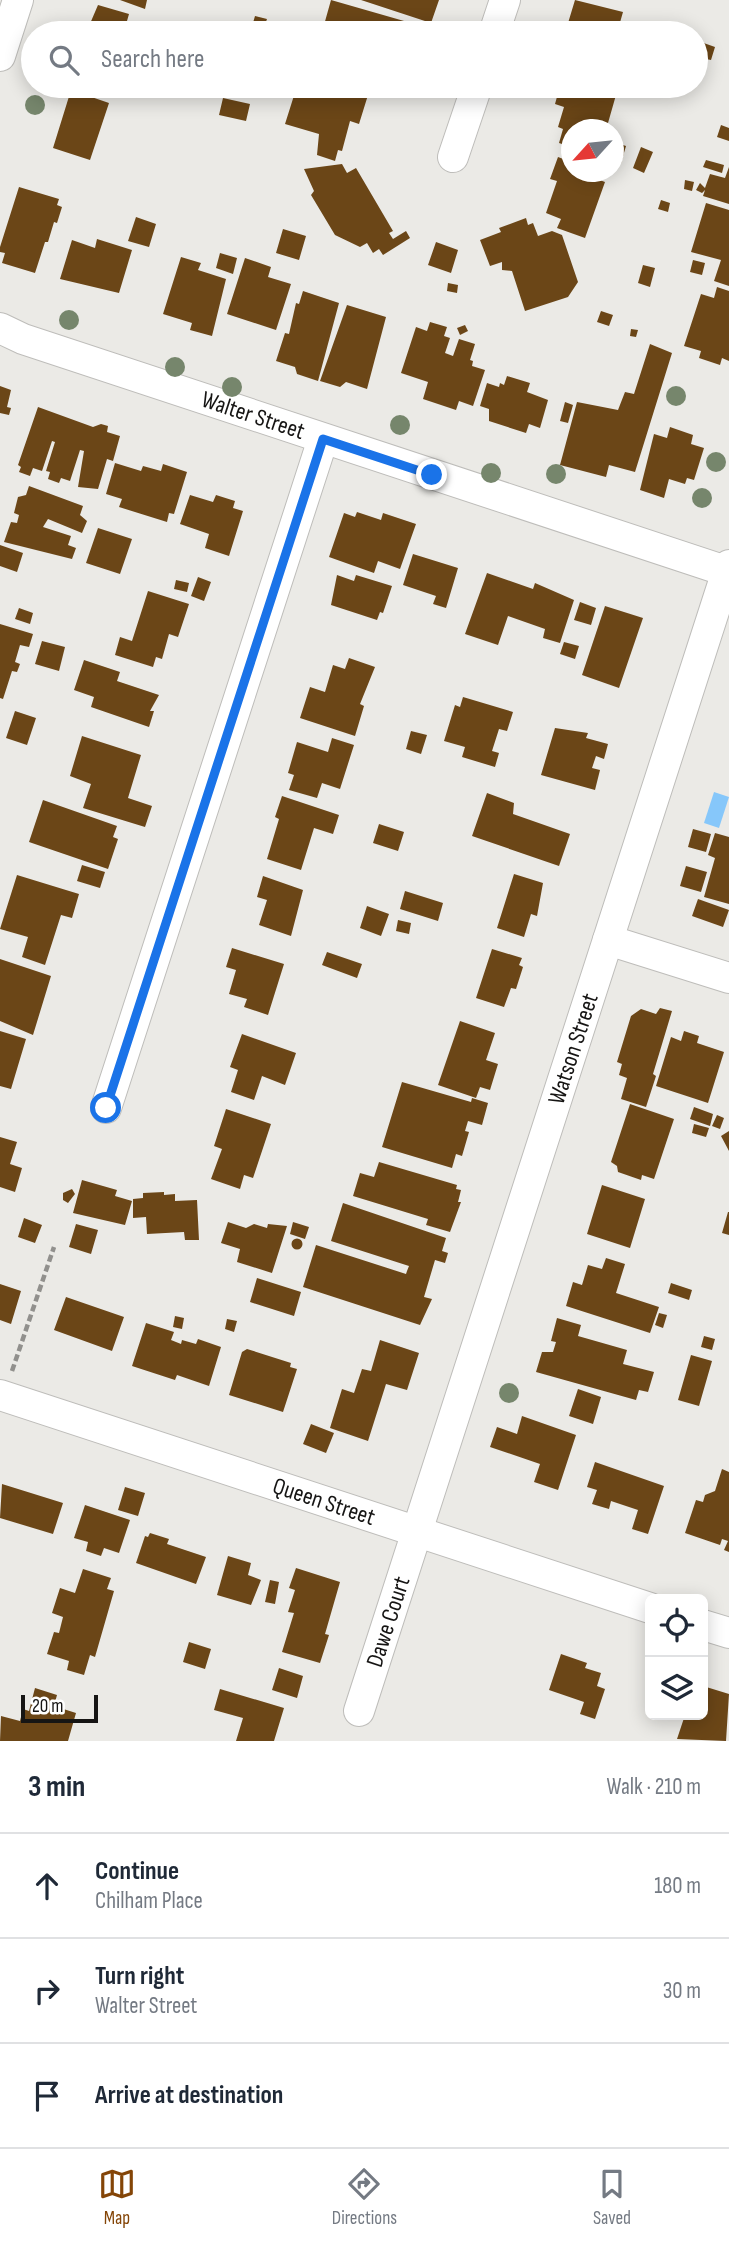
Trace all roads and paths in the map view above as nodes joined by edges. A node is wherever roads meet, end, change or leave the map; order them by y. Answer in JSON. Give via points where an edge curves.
{"nodes":[{"id":1,"x":18,"y":0,"type":"edge"},
{"id":2,"x":505,"y":0,"type":"edge"},
{"id":3,"x":498,"y":21,"type":"edge"},
{"id":4,"x":0,"y":56,"type":"edge"},
{"id":5,"x":473,"y":98,"type":"edge"},
{"id":6,"x":453,"y":157,"type":"dead end"},
{"id":7,"x":6,"y":334,"type":"edge"},
{"id":8,"x":323,"y":439,"type":"junction"},
{"id":9,"x":728,"y":569,"type":"edge"},
{"id":10,"x":608,"y":940,"type":"junction"},
{"id":11,"x":729,"y":978,"type":"edge"},
{"id":12,"x":106,"y":1108,"type":"dead end"},
{"id":13,"x":54,"y":1247,"type":"dead end"},
{"id":14,"x":2,"y":1396,"type":"edge"},
{"id":15,"x":418,"y":1532,"type":"junction"},
{"id":16,"x":645,"y":1606,"type":"edge"},
{"id":17,"x":708,"y":1627,"type":"edge"},
{"id":18,"x":729,"y":1633,"type":"edge"},
{"id":19,"x":359,"y":1712,"type":"dead end"}],
"edges":[{"from":1,"to":4,"type":"street"},
{"from":2,"to":3,"type":"street"},
{"from":5,"to":6,"type":"street"},
{"from":7,"to":8,"type":"street","name":"Walter Street"},
{"from":8,"to":9,"type":"street","name":"Walter Street"},
{"from":8,"to":12,"type":"street"},
{"from":9,"to":10,"type":"street","name":"Watson Street"},
{"from":10,"to":11,"type":"street"},
{"from":10,"to":15,"type":"street","name":"Watson Street"},
{"from":13,"to":14,"type":"path"},
{"from":14,"to":15,"type":"street","name":"Queen Street"},
{"from":15,"to":16,"type":"street","name":"Queen Street"},
{"from":15,"to":19,"type":"street","name":"Dawe Court"},
{"from":17,"to":18,"type":"street"}]}
